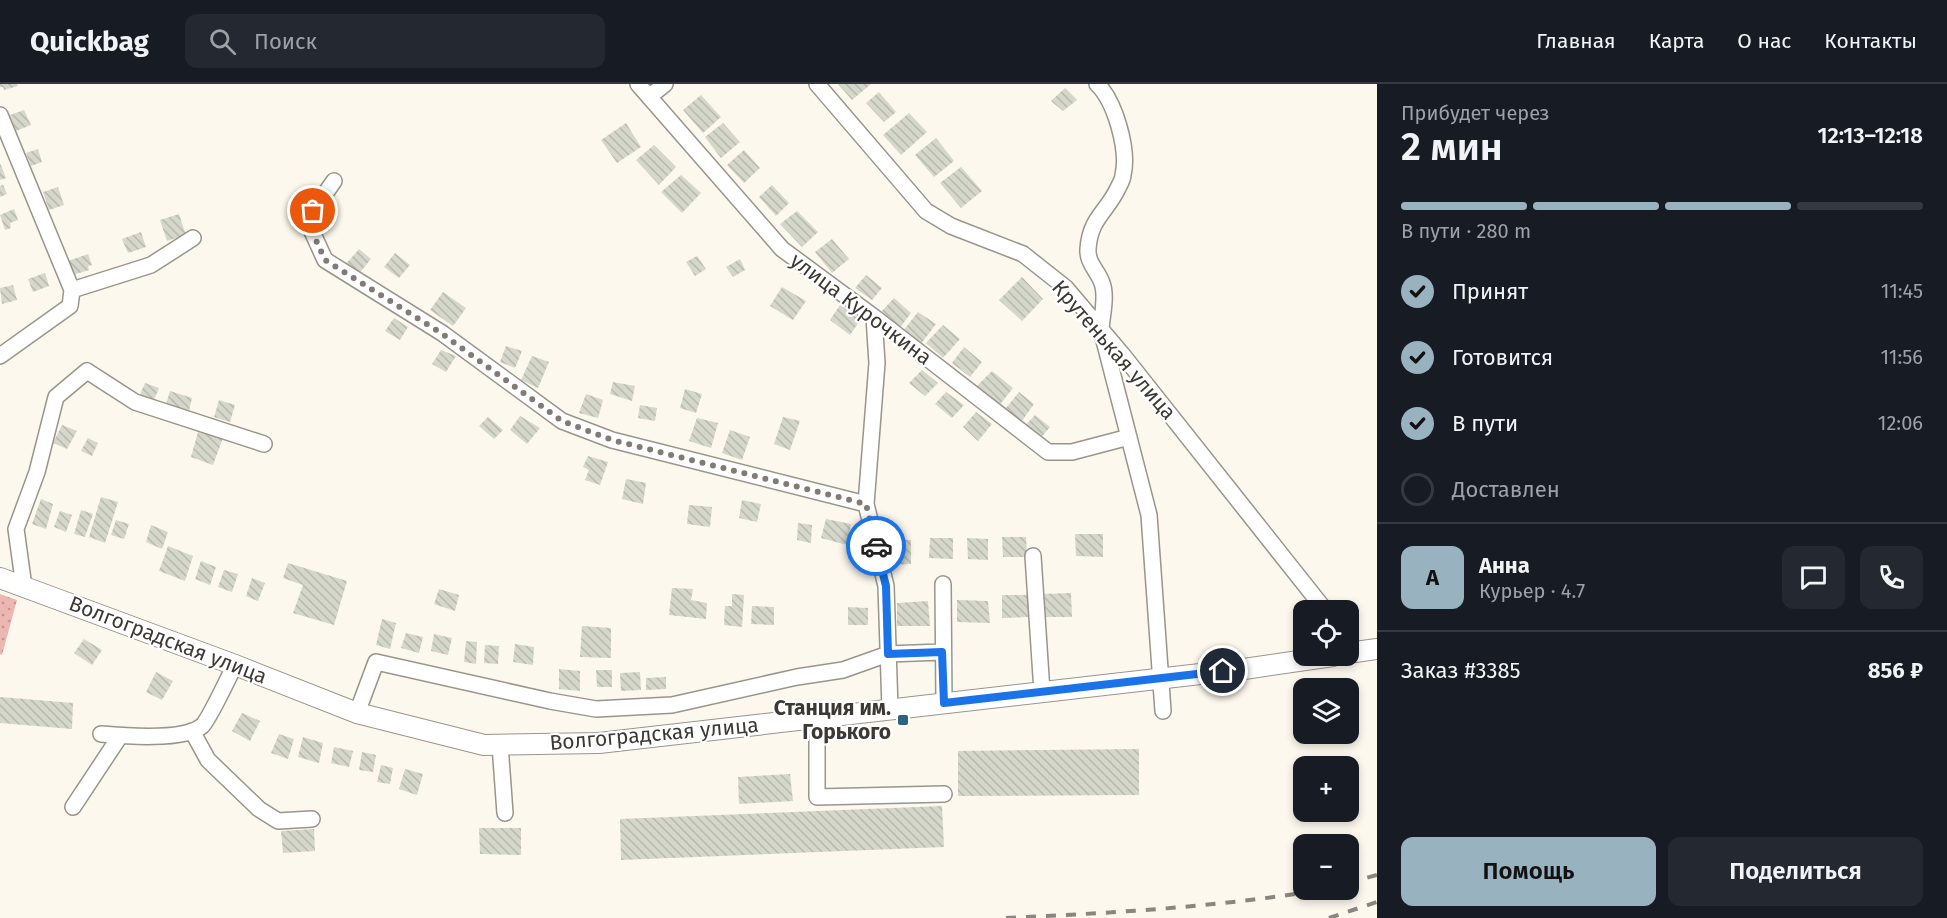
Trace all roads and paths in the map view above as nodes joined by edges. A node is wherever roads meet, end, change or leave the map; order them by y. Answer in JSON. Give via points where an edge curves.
{"nodes":[{"id":1,"x":638,"y":84,"type":"edge"},
{"id":2,"x":665,"y":84,"type":"edge"},
{"id":3,"x":817,"y":84,"type":"edge"},
{"id":4,"x":1096,"y":84,"type":"edge"},
{"id":5,"x":649,"y":97,"type":"junction"},
{"id":6,"x":0,"y":115,"type":"edge"},
{"id":7,"x":334,"y":181,"type":"dead end"},
{"id":8,"x":193,"y":238,"type":"dead end"},
{"id":9,"x":72,"y":290,"type":"junction"},
{"id":10,"x":874,"y":316,"type":"junction"},
{"id":11,"x":1101,"y":329,"type":"junction"},
{"id":12,"x":0,"y":356,"type":"edge"},
{"id":13,"x":1129,"y":437,"type":"junction"},
{"id":14,"x":264,"y":444,"type":"dead end"},
{"id":15,"x":866,"y":504,"type":"junction"},
{"id":16,"x":1034,"y":556,"type":"dead end"},
{"id":17,"x":0,"y":578,"type":"edge"},
{"id":18,"x":943,"y":584,"type":"dead end"},
{"id":19,"x":24,"y":587,"type":"junction"},
{"id":20,"x":1317,"y":600,"type":"edge"},
{"id":21,"x":1359,"y":648,"type":"edge"},
{"id":22,"x":1377,"y":649,"type":"edge"},
{"id":23,"x":942,"y":652,"type":"junction"},
{"id":24,"x":888,"y":654,"type":"junction"},
{"id":25,"x":1293,"y":661,"type":"edge"},
{"id":26,"x":235,"y":665,"type":"junction"},
{"id":27,"x":1160,"y":678,"type":"junction"},
{"id":28,"x":1042,"y":692,"type":"junction"},
{"id":29,"x":944,"y":703,"type":"junction"},
{"id":30,"x":890,"y":709,"type":"junction"},
{"id":31,"x":1163,"y":711,"type":"dead end"},
{"id":32,"x":357,"y":713,"type":"junction"},
{"id":33,"x":817,"y":718,"type":"junction"},
{"id":34,"x":192,"y":731,"type":"junction"},
{"id":35,"x":101,"y":734,"type":"dead end"},
{"id":36,"x":120,"y":736,"type":"junction"},
{"id":37,"x":500,"y":745,"type":"junction"},
{"id":38,"x":944,"y":794,"type":"dead end"},
{"id":39,"x":72,"y":807,"type":"dead end"},
{"id":40,"x":505,"y":813,"type":"dead end"},
{"id":41,"x":312,"y":819,"type":"dead end"}],
"edges":[{"from":1,"to":5,"type":"street","name":"улица Курочкина"},
{"from":2,"to":5,"type":"street"},
{"from":3,"to":11,"type":"street","name":"Крутенькая улица","via":[[926,211],[951,226],[1023,254],[1066,288]]},
{"from":4,"to":11,"type":"street","via":[[1112,106],[1120,132],[1124,175],[1094,223],[1089,239],[1087,253],[1102,283]]},
{"from":5,"to":10,"type":"street","name":"улица Курочкина","via":[[782,249]]},
{"from":6,"to":9,"type":"street"},
{"from":7,"to":15,"type":"street","via":[[313,211],[310,227],[325,260],[441,333],[562,421],[612,440]]},
{"from":8,"to":9,"type":"street","via":[[150,265]]},
{"from":9,"to":12,"type":"street","via":[[70,306]]},
{"from":10,"to":13,"type":"street","name":"улица Курочкина","via":[[1048,452],[1072,452]]},
{"from":10,"to":15,"type":"street","via":[[877,363]]},
{"from":11,"to":13,"type":"street"},
{"from":11,"to":20,"type":"street","name":"Крутенькая улица"},
{"from":13,"to":27,"type":"street","via":[[1149,515]]},
{"from":14,"to":19,"type":"street","via":[[135,402],[87,371],[56,397],[37,472],[16,529]]},
{"from":15,"to":24,"type":"street","via":[[886,586]]},
{"from":16,"to":28,"type":"street"},
{"from":17,"to":19,"type":"main road","name":"Волгоградская улица"},
{"from":18,"to":23,"type":"street"},
{"from":19,"to":26,"type":"main road","name":"Волгоградская улица"},
{"from":21,"to":22,"type":"main road"},
{"from":23,"to":24,"type":"street"},
{"from":23,"to":29,"type":"street"},
{"from":24,"to":30,"type":"street"},
{"from":24,"to":32,"type":"street","via":[[843,670],[672,705],[596,709],[376,662]]},
{"from":25,"to":27,"type":"main road","name":"Волгоградская улица"},
{"from":26,"to":32,"type":"main road","name":"Волгоградская улица"},
{"from":26,"to":34,"type":"street","via":[[203,726]]},
{"from":27,"to":28,"type":"main road","name":"Волгоградская улица"},
{"from":27,"to":31,"type":"street"},
{"from":28,"to":29,"type":"main road","name":"Волгоградская улица"},
{"from":29,"to":30,"type":"main road","name":"Волгоградская улица"},
{"from":30,"to":33,"type":"main road","name":"Волгоградская улица"},
{"from":32,"to":37,"type":"main road","name":"Волгоградская улица","via":[[484,745]]},
{"from":33,"to":37,"type":"main road","name":"Волгоградская улица","via":[[599,743]]},
{"from":33,"to":38,"type":"street","via":[[817,797]]},
{"from":34,"to":36,"type":"street","via":[[185,735]]},
{"from":34,"to":41,"type":"street","via":[[208,760],[260,809],[278,821]]},
{"from":35,"to":36,"type":"street"},
{"from":36,"to":39,"type":"street"},
{"from":37,"to":40,"type":"street"}]}
